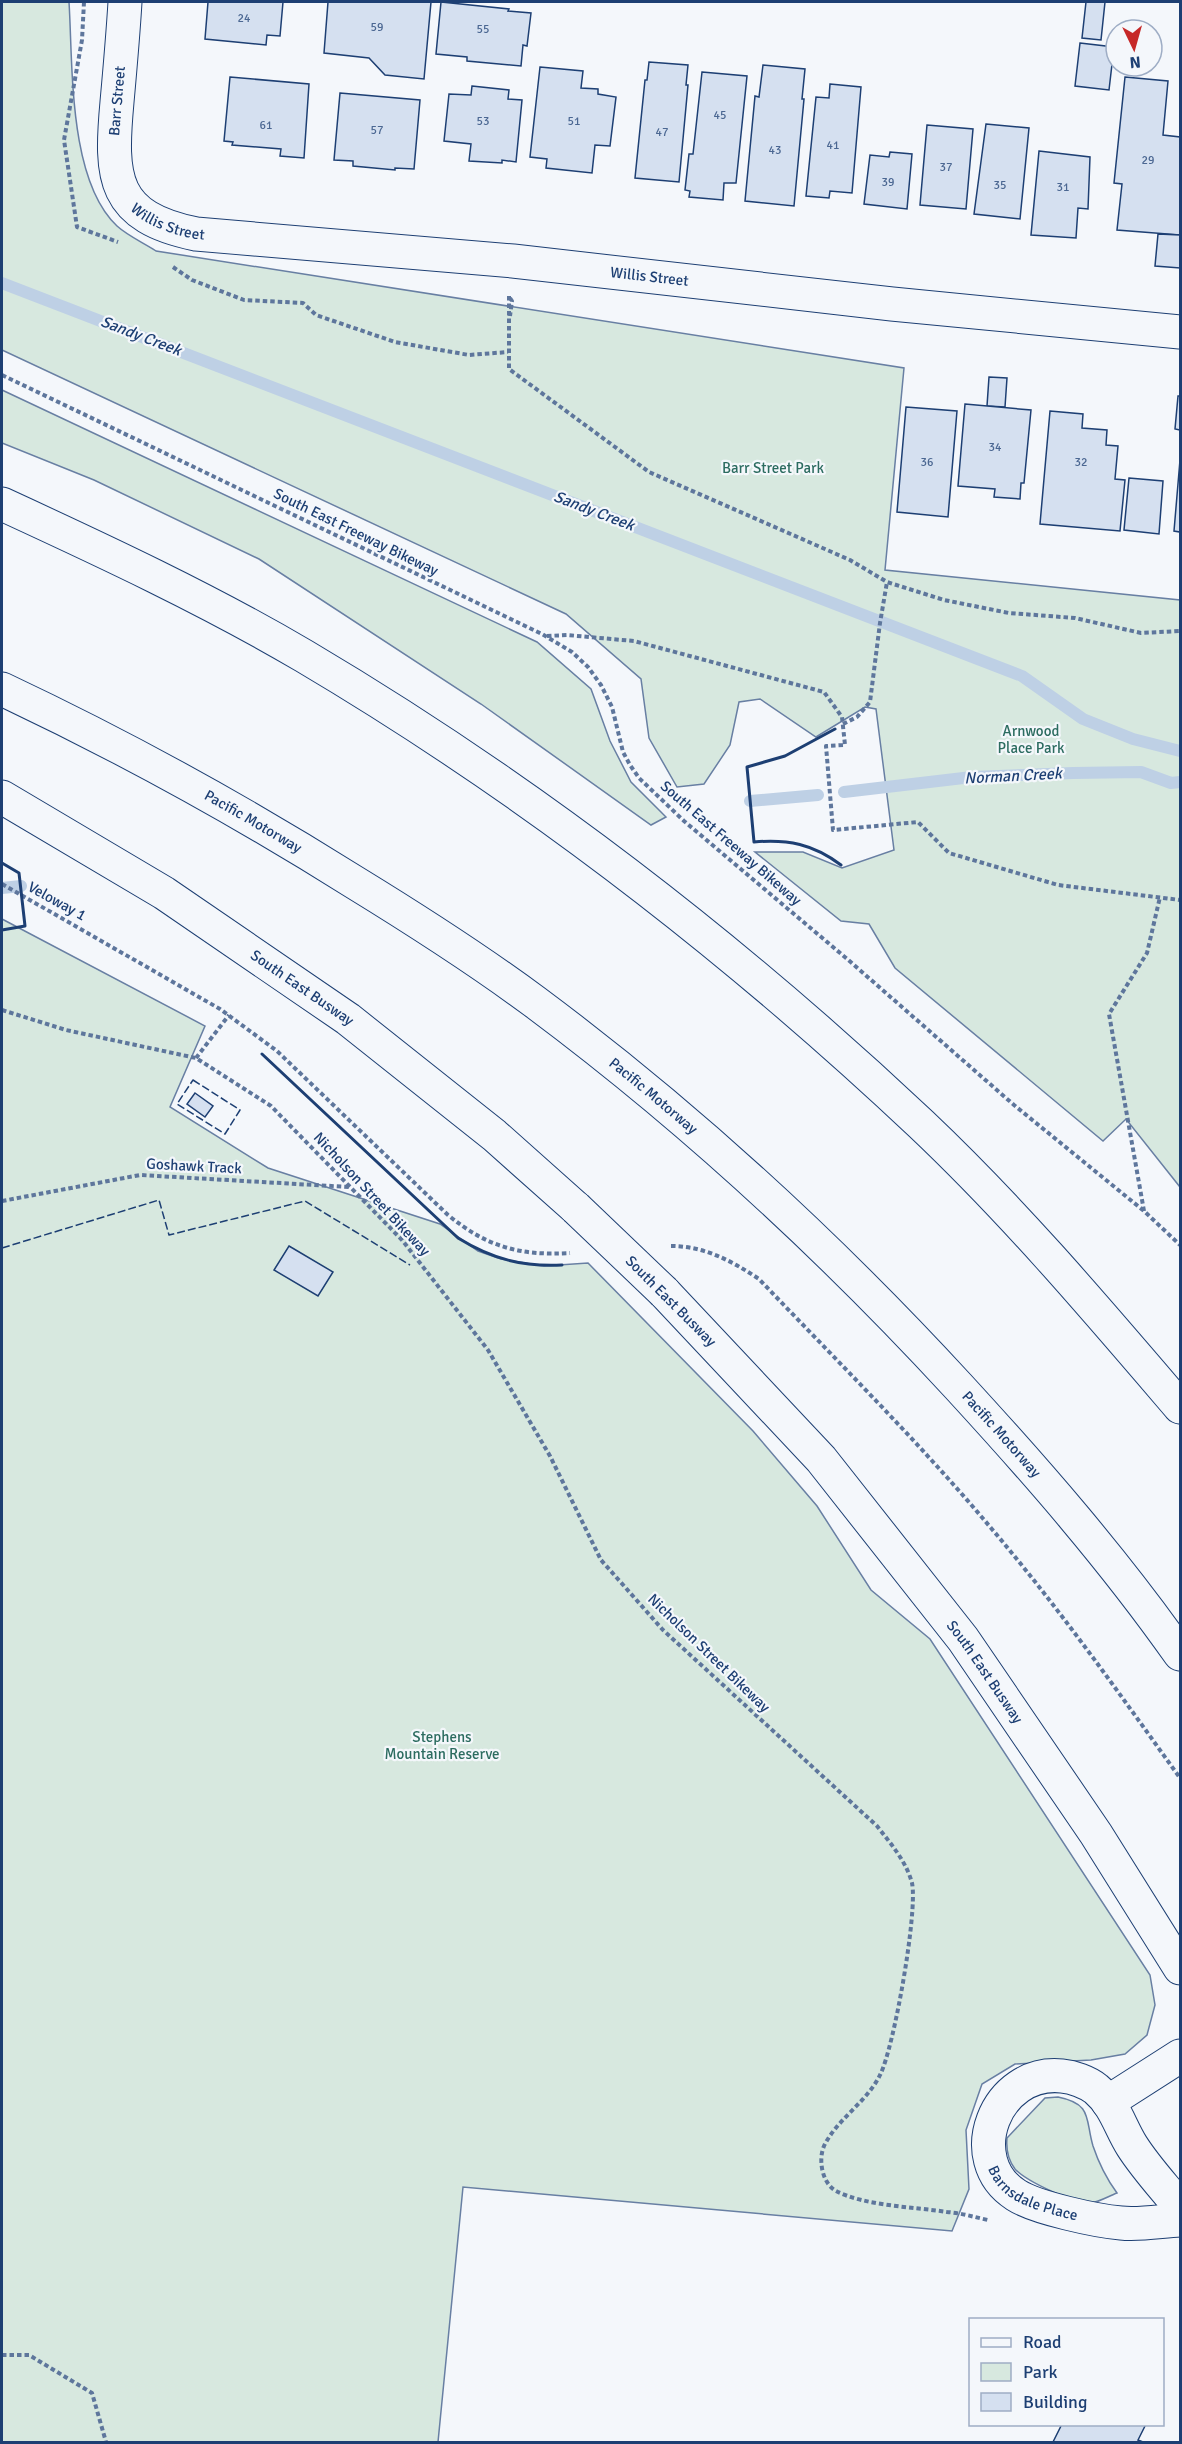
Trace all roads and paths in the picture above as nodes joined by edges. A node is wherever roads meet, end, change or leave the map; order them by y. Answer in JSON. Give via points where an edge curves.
{"nodes":[{"id":1,"x":84,"y":2,"type":"edge"},
{"id":2,"x":125,"y":2,"type":"edge"},
{"id":3,"x":127,"y":198,"type":"joint"},
{"id":4,"x":127,"y":245,"type":"dead end"},
{"id":5,"x":513,"y":261,"type":"junction"},
{"id":6,"x":166,"y":262,"type":"dead end"},
{"id":7,"x":1180,"y":332,"type":"edge"},
{"id":8,"x":508,"y":352,"type":"junction"},
{"id":9,"x":2,"y":375,"type":"edge"},
{"id":10,"x":2,"y":504,"type":"edge"},
{"id":11,"x":887,"y":582,"type":"junction"},
{"id":12,"x":1180,"y":631,"type":"edge"},
{"id":13,"x":547,"y":636,"type":"junction"},
{"id":14,"x":2,"y":689,"type":"edge"},
{"id":15,"x":843,"y":724,"type":"junction"},
{"id":16,"x":2,"y":797,"type":"edge"},
{"id":17,"x":2,"y":884,"type":"edge"},
{"id":18,"x":1160,"y":897,"type":"junction"},
{"id":19,"x":1180,"y":900,"type":"edge"},
{"id":20,"x":100,"y":939,"type":"dead end"},
{"id":21,"x":2,"y":1010,"type":"edge"},
{"id":22,"x":229,"y":1015,"type":"dead end"},
{"id":23,"x":196,"y":1058,"type":"junction"},
{"id":24,"x":351,"y":1187,"type":"junction"},
{"id":25,"x":2,"y":1201,"type":"edge"},
{"id":26,"x":1144,"y":1211,"type":"junction"},
{"id":27,"x":1180,"y":1245,"type":"edge"},
{"id":28,"x":1180,"y":1407,"type":"edge"},
{"id":29,"x":1180,"y":1654,"type":"edge"},
{"id":30,"x":1180,"y":1968,"type":"edge"},
{"id":31,"x":1180,"y":2056,"type":"edge"},
{"id":32,"x":1108,"y":2102,"type":"junction"},
{"id":33,"x":1180,"y":2207,"type":"edge"},
{"id":34,"x":1180,"y":2220,"type":"edge"},
{"id":35,"x":994,"y":2221,"type":"dead end"},
{"id":36,"x":2,"y":2355,"type":"edge"},
{"id":37,"x":106,"y":2442,"type":"edge"}],
"edges":[{"from":1,"to":4,"type":"path","via":[[82,40],[64,140],[77,226]]},
{"from":2,"to":3,"type":"main road","name":"Barr Street","via":[[113,150],[119,185]]},
{"from":3,"to":5,"type":"main road","name":"Willis Street","via":[[154,223],[196,234]]},
{"from":5,"to":7,"type":"main road","name":"Willis Street"},
{"from":5,"to":8,"type":"path"},
{"from":6,"to":8,"type":"path","via":[[192,280],[244,300],[303,303],[316,315],[395,342],[469,355]]},
{"from":8,"to":11,"type":"path","via":[[509,369],[649,472],[850,560]]},
{"from":9,"to":13,"type":"path","name":"South East Freeway Bikeway"},
{"from":10,"to":28,"type":"main road","via":[[185,592],[301,654],[515,790],[701,930],[923,1126],[1011,1214]]},
{"from":11,"to":12,"type":"path","via":[[944,600],[1009,613],[1075,618],[1141,633]]},
{"from":11,"to":15,"type":"path","via":[[870,702],[857,717]]},
{"from":13,"to":15,"type":"path","via":[[634,641],[824,692]]},
{"from":13,"to":26,"type":"path","name":"South East Freeway Bikeway","via":[[572,652],[601,685],[612,706],[623,752],[639,778],[661,800],[1014,1105]]},
{"from":14,"to":29,"type":"main road","name":"Pacific Motorway","via":[[265,826],[424,926],[533,1001],[618,1067],[710,1143],[893,1316],[1078,1520]]},
{"from":15,"to":18,"type":"path","via":[[845,745],[826,746],[833,830],[918,822],[949,853],[1058,885]]},
{"from":16,"to":30,"type":"main road","name":"South East Busway","bridge":true,"via":[[164,893],[348,1019],[494,1135],[664,1292],[822,1459],[963,1639],[1096,1834]]},
{"from":17,"to":20,"type":"path","name":"Veloway 1"},
{"from":18,"to":19,"type":"path"},
{"from":18,"to":26,"type":"path","via":[[1147,953],[1109,1014]]},
{"from":21,"to":23,"type":"path","name":"Nicholson Street Bikeway","via":[[66,1030]]},
{"from":22,"to":23,"type":"path"},
{"from":23,"to":24,"type":"path","name":"Nicholson Street Bikeway","via":[[271,1106]]},
{"from":24,"to":25,"type":"path","name":"Goshawk Track","via":[[140,1175]]},
{"from":24,"to":35,"type":"path","name":"Nicholson Street Bikeway","via":[[405,1242],[488,1350],[550,1456],[601,1560],[663,1630],[877,1826],[903,1860],[912,1885],[912,1913],[892,2043],[880,2076],[823,2148],[821,2171],[834,2190],[876,2203]]},
{"from":26,"to":27,"type":"path","name":"South East Freeway Bikeway"},
{"from":31,"to":32,"type":"main road"},
{"from":32,"to":33,"type":"main road","name":"Barnsdale Place","via":[[1146,2168]]},
{"from":32,"to":34,"type":"main road","name":"Barnsdale Place","via":[[1094,2088],[1071,2077],[1051,2075],[1018,2086],[998,2108],[989,2138],[994,2169],[1003,2184],[1015,2195],[1057,2211],[1122,2223]]},
{"from":36,"to":37,"type":"path","via":[[29,2355],[92,2393]]}]}
